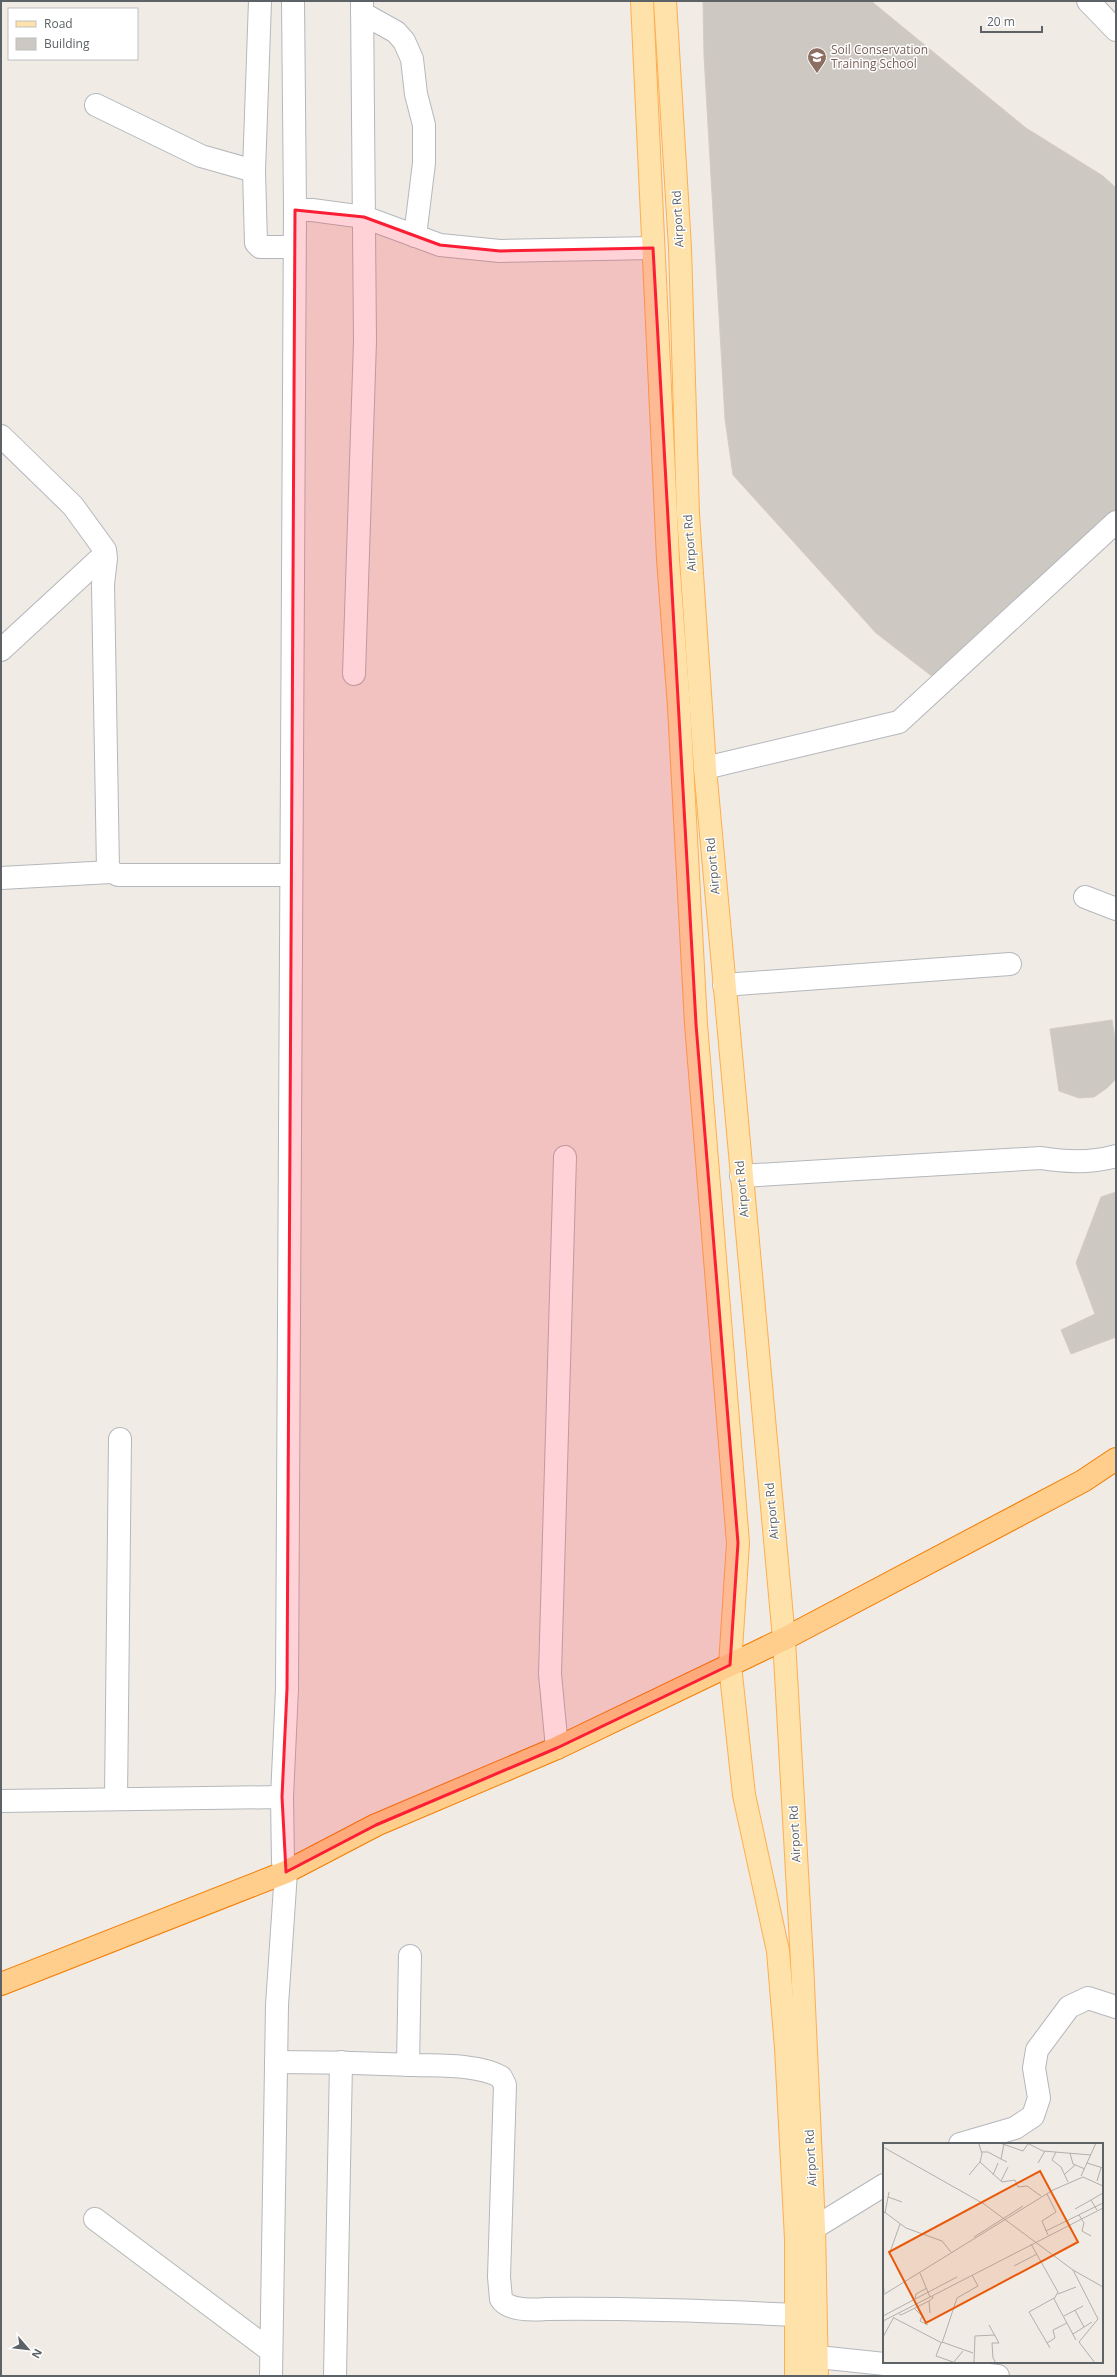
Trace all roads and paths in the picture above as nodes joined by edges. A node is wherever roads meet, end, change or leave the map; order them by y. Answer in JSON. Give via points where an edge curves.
{"nodes":[{"id":1,"x":260,"y":1,"type":"edge"},
{"id":2,"x":293,"y":1,"type":"edge"},
{"id":3,"x":642,"y":1,"type":"edge"},
{"id":4,"x":665,"y":1,"type":"edge"},
{"id":5,"x":1088,"y":1,"type":"edge"},
{"id":6,"x":362,"y":7,"type":"edge"},
{"id":7,"x":1116,"y":30,"type":"edge"},
{"id":8,"x":96,"y":105,"type":"dead end"},
{"id":9,"x":254,"y":172,"type":"junction"},
{"id":10,"x":303,"y":210,"type":"junction"},
{"id":11,"x":355,"y":216,"type":"junction"},
{"id":12,"x":415,"y":236,"type":"junction"},
{"id":13,"x":294,"y":247,"type":"junction"},
{"id":14,"x":652,"y":248,"type":"junction"},
{"id":15,"x":1,"y":436,"type":"edge"},
{"id":16,"x":1116,"y":522,"type":"edge"},
{"id":17,"x":105,"y":554,"type":"junction"},
{"id":18,"x":1,"y":650,"type":"edge"},
{"id":19,"x":354,"y":674,"type":"dead end"},
{"id":20,"x":705,"y":768,"type":"junction"},
{"id":21,"x":111,"y":872,"type":"junction"},
{"id":22,"x":291,"y":875,"type":"junction"},
{"id":23,"x":1,"y":878,"type":"edge"},
{"id":24,"x":1085,"y":897,"type":"dead end"},
{"id":25,"x":1116,"y":909,"type":"edge"},
{"id":26,"x":1010,"y":964,"type":"dead end"},
{"id":27,"x":724,"y":985,"type":"junction"},
{"id":28,"x":1116,"y":1156,"type":"edge"},
{"id":29,"x":565,"y":1157,"type":"dead end"},
{"id":30,"x":741,"y":1176,"type":"junction"},
{"id":31,"x":120,"y":1439,"type":"dead end"},
{"id":32,"x":1116,"y":1459,"type":"edge"},
{"id":33,"x":784,"y":1639,"type":"junction"},
{"id":34,"x":730,"y":1665,"type":"junction"},
{"id":35,"x":557,"y":1748,"type":"junction"},
{"id":36,"x":282,"y":1797,"type":"junction"},
{"id":37,"x":116,"y":1799,"type":"junction"},
{"id":38,"x":1,"y":1801,"type":"edge"},
{"id":39,"x":286,"y":1872,"type":"junction"},
{"id":40,"x":410,"y":1956,"type":"dead end"},
{"id":41,"x":1,"y":1984,"type":"edge"},
{"id":42,"x":1116,"y":2008,"type":"edge"},
{"id":43,"x":276,"y":2062,"type":"junction"},
{"id":44,"x":342,"y":2062,"type":"junction"},
{"id":45,"x":408,"y":2065,"type":"junction"},
{"id":46,"x":963,"y":2143,"type":"edge"},
{"id":47,"x":883,"y":2186,"type":"edge"},
{"id":48,"x":95,"y":2219,"type":"dead end"},
{"id":49,"x":814,"y":2228,"type":"junction"},
{"id":50,"x":796,"y":2315,"type":"junction"},
{"id":51,"x":271,"y":2351,"type":"junction"},
{"id":52,"x":818,"y":2367,"type":"edge"},
{"id":53,"x":271,"y":2376,"type":"edge"},
{"id":54,"x":335,"y":2376,"type":"edge"},
{"id":55,"x":796,"y":2376,"type":"edge"},
{"id":56,"x":998,"y":2376,"type":"edge"}],
"edges":[{"from":1,"to":9,"type":"street"},
{"from":2,"to":10,"type":"street"},
{"from":3,"to":14,"type":"main road"},
{"from":4,"to":20,"type":"main road","name":"Airport Rd","via":[[680,248],[688,514]]},
{"from":5,"to":7,"type":"street"},
{"from":6,"to":11,"type":"street"},
{"from":6,"to":12,"type":"street","via":[[396,32],[404,41],[412,59],[416,94],[424,125],[424,163]]},
{"from":8,"to":9,"type":"street","via":[[201,156]]},
{"from":9,"to":13,"type":"street","via":[[256,245]]},
{"from":10,"to":11,"type":"street"},
{"from":10,"to":13,"type":"street"},
{"from":11,"to":12,"type":"street"},
{"from":11,"to":19,"type":"street","via":[[365,341]]},
{"from":12,"to":14,"type":"street","via":[[440,245],[500,251]]},
{"from":13,"to":22,"type":"street"},
{"from":14,"to":34,"type":"main road","via":[[696,1024],[738,1543]]},
{"from":15,"to":17,"type":"street","via":[[73,506],[100,542]]},
{"from":16,"to":20,"type":"street","via":[[899,722]]},
{"from":17,"to":18,"type":"street"},
{"from":17,"to":21,"type":"street","via":[[103,584],[108,870]]},
{"from":20,"to":27,"type":"main road","name":"Airport Rd"},
{"from":21,"to":22,"type":"street","via":[[118,875]]},
{"from":21,"to":23,"type":"street"},
{"from":22,"to":36,"type":"street","via":[[287,1689]]},
{"from":24,"to":25,"type":"street"},
{"from":26,"to":27,"type":"street"},
{"from":27,"to":30,"type":"main road","name":"Airport Rd"},
{"from":28,"to":30,"type":"street","via":[[1068,1161],[1033,1159]]},
{"from":29,"to":35,"type":"street","via":[[550,1674]]},
{"from":30,"to":33,"type":"main road","name":"Airport Rd"},
{"from":31,"to":37,"type":"street"},
{"from":32,"to":33,"type":"highway","via":[[1083,1481]]},
{"from":33,"to":34,"type":"highway"},
{"from":33,"to":49,"type":"main road","name":"Airport Rd"},
{"from":34,"to":35,"type":"highway"},
{"from":34,"to":50,"type":"main road","via":[[744,1795],[778,1951],[796,2239]]},
{"from":35,"to":39,"type":"highway","via":[[376,1825]]},
{"from":36,"to":37,"type":"street"},
{"from":36,"to":39,"type":"street","via":[[283,1862]]},
{"from":37,"to":38,"type":"street"},
{"from":39,"to":41,"type":"highway"},
{"from":39,"to":43,"type":"street"},
{"from":40,"to":45,"type":"street"},
{"from":42,"to":46,"type":"street","via":[[1088,1998],[1069,2007],[1037,2050],[1034,2059],[1039,2098],[1033,2116],[1015,2128]]},
{"from":43,"to":44,"type":"street"},
{"from":43,"to":51,"type":"street"},
{"from":44,"to":45,"type":"street"},
{"from":44,"to":54,"type":"street"},
{"from":45,"to":50,"type":"street","via":[[480,2070],[496,2074],[504,2081],[499,2277],[501,2299],[504,2303],[538,2310],[669,2309]]},
{"from":47,"to":49,"type":"street"},
{"from":48,"to":51,"type":"street"},
{"from":49,"to":52,"type":"main road","name":"Airport Rd"},
{"from":50,"to":55,"type":"main road"},
{"from":51,"to":53,"type":"street"},
{"from":52,"to":56,"type":"street"}]}
